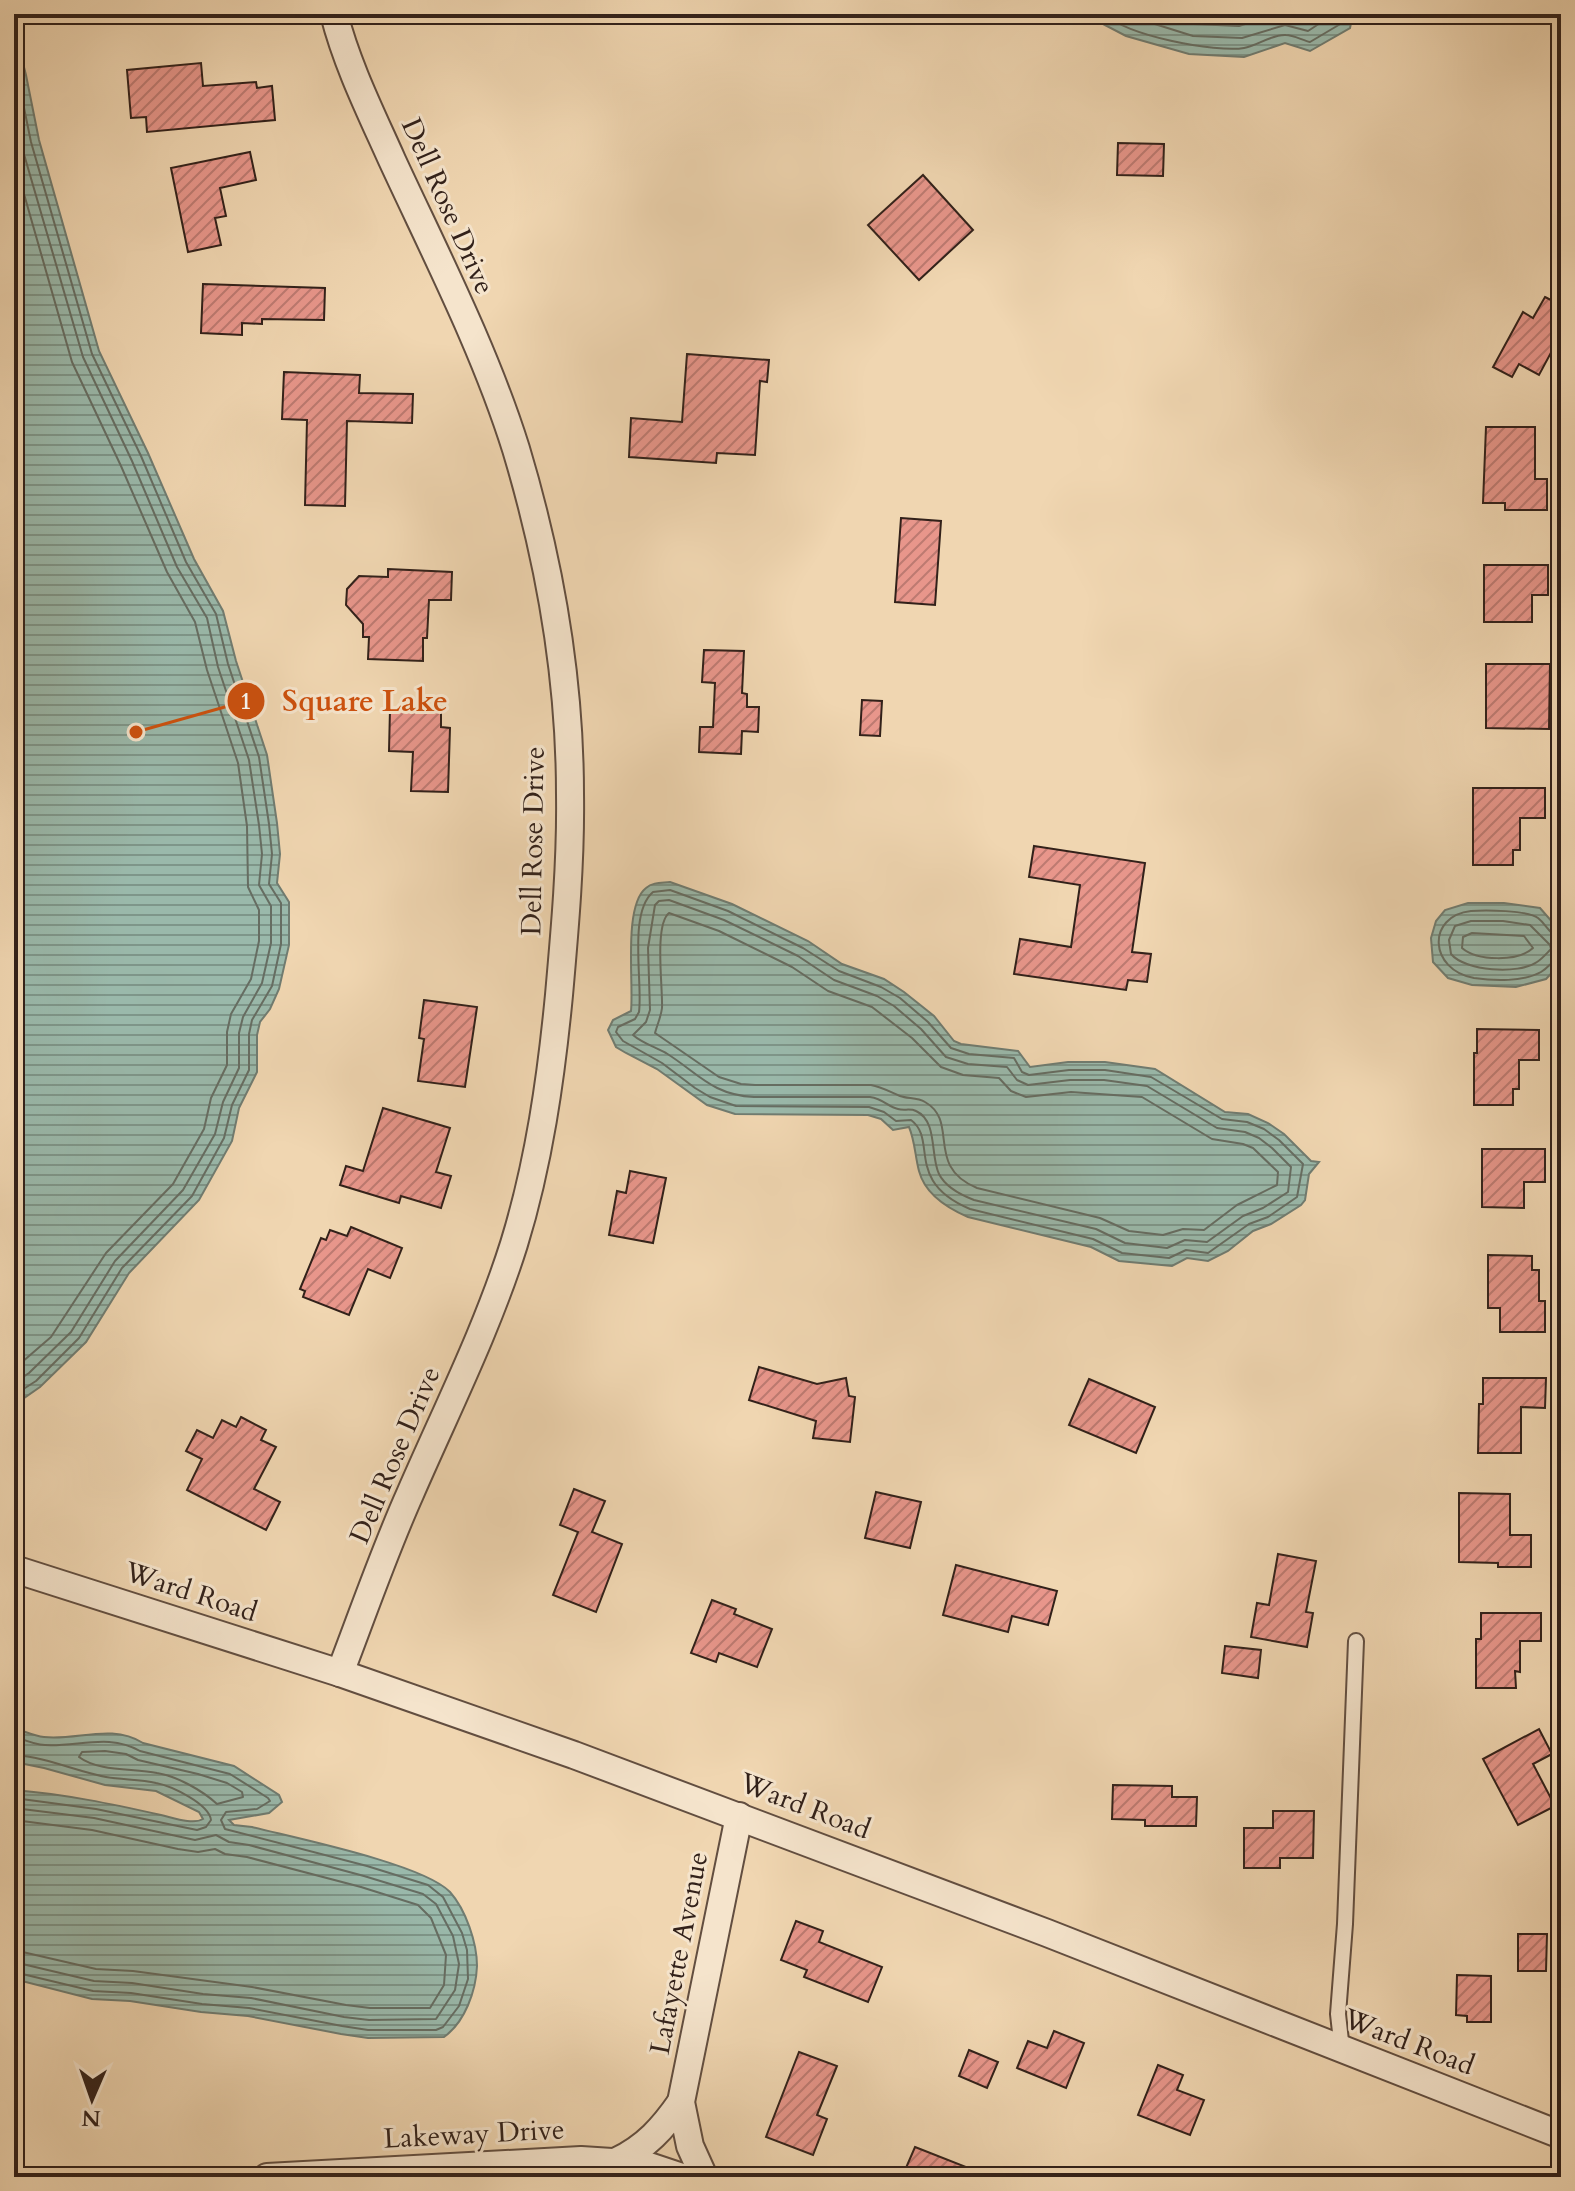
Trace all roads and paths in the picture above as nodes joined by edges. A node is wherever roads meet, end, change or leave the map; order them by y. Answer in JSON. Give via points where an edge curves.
{"nodes":[{"id":1,"x":334,"y":14,"type":"edge"},
{"id":2,"x":14,"y":1569,"type":"edge"},
{"id":3,"x":1356,"y":1641,"type":"dead end"},
{"id":4,"x":340,"y":1673,"type":"junction"},
{"id":5,"x":739,"y":1816,"type":"junction"},
{"id":6,"x":1342,"y":2051,"type":"junction"},
{"id":7,"x":681,"y":2102,"type":"junction"},
{"id":8,"x":1561,"y":2135,"type":"edge"},
{"id":9,"x":617,"y":2161,"type":"junction"},
{"id":10,"x":267,"y":2177,"type":"edge"},
{"id":11,"x":682,"y":2177,"type":"edge"},
{"id":12,"x":704,"y":2177,"type":"edge"}],
"edges":[{"from":1,"to":4,"type":"street","name":"Dell Rose Drive","via":[[357,81],[490,377],[516,449],[552,608],[570,795],[556,1028],[527,1197],[470,1363],[408,1498]]},
{"from":2,"to":4,"type":"street","name":"Ward Road"},
{"from":3,"to":6,"type":"lane","via":[[1338,2014]]},
{"from":4,"to":5,"type":"street","name":"Ward Road"},
{"from":5,"to":6,"type":"street","name":"Ward Road"},
{"from":5,"to":7,"type":"street","name":"Lafayette Avenue"},
{"from":6,"to":8,"type":"street","name":"Ward Road"},
{"from":7,"to":9,"type":"street","name":"Lafayette Avenue","via":[[655,2136]]},
{"from":7,"to":12,"type":"street","name":"Lafayette Avenue","via":[[690,2146]]},
{"from":9,"to":10,"type":"street","name":"Lakeway Drive"},
{"from":9,"to":11,"type":"street","name":"Lakeway Drive"}]}
